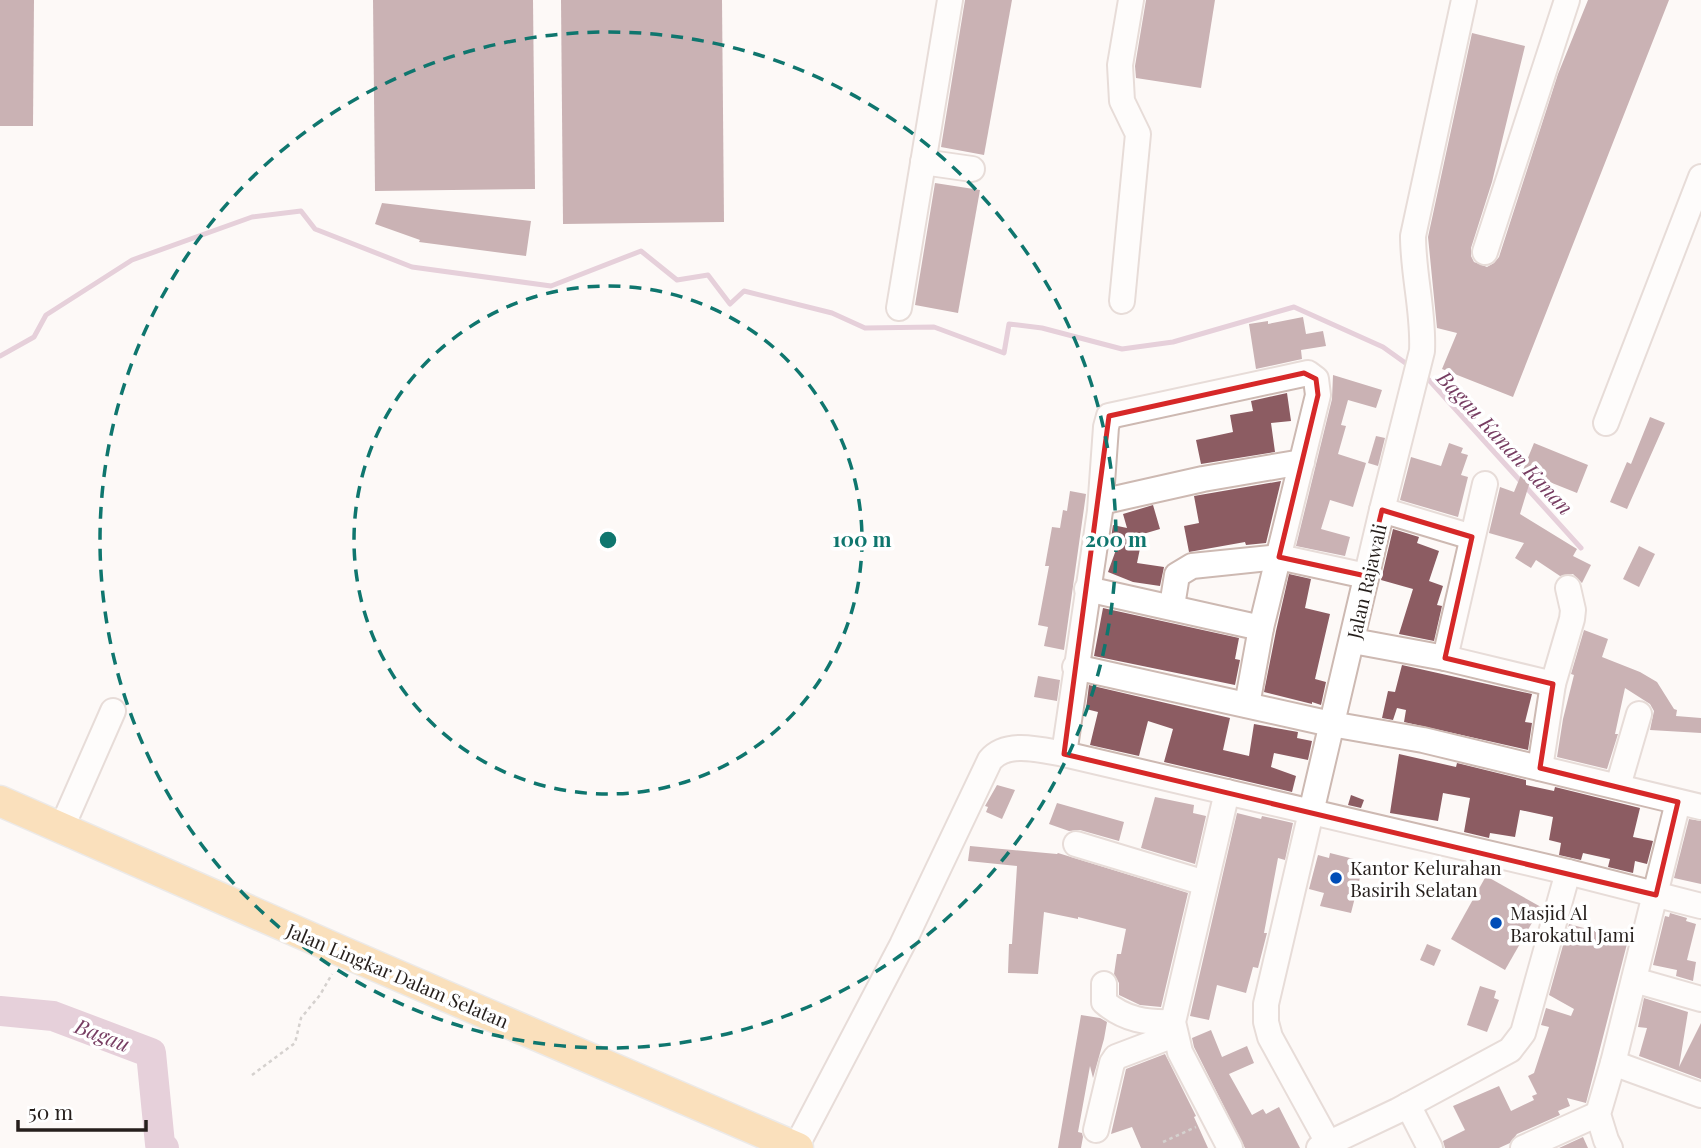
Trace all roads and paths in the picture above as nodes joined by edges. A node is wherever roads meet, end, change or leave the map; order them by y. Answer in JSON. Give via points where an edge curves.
{"nodes":[{"id":1,"x":950,"y":0,"type":"edge"},
{"id":2,"x":1131,"y":0,"type":"edge"},
{"id":3,"x":1464,"y":0,"type":"edge"},
{"id":4,"x":1567,"y":0,"type":"edge"},
{"id":5,"x":923,"y":162,"type":"junction"},
{"id":6,"x":972,"y":169,"type":"dead end"},
{"id":7,"x":1701,"y":177,"type":"edge"},
{"id":8,"x":1485,"y":252,"type":"dead end"},
{"id":9,"x":1122,"y":301,"type":"dead end"},
{"id":10,"x":899,"y":308,"type":"dead end"},
{"id":11,"x":1606,"y":423,"type":"dead end"},
{"id":12,"x":1302,"y":462,"type":"junction"},
{"id":13,"x":1485,"y":484,"type":"dead end"},
{"id":14,"x":1101,"y":502,"type":"junction"},
{"id":15,"x":1382,"y":510,"type":"junction"},
{"id":16,"x":1472,"y":537,"type":"junction"},
{"id":17,"x":1279,"y":557,"type":"junction"},
{"id":18,"x":1366,"y":576,"type":"junction"},
{"id":19,"x":1568,"y":588,"type":"dead end"},
{"id":20,"x":1087,"y":589,"type":"junction"},
{"id":21,"x":1172,"y":606,"type":"junction"},
{"id":22,"x":1261,"y":628,"type":"junction"},
{"id":23,"x":1353,"y":640,"type":"junction"},
{"id":24,"x":1445,"y":659,"type":"junction"},
{"id":25,"x":1075,"y":667,"type":"junction"},
{"id":26,"x":1553,"y":684,"type":"junction"},
{"id":27,"x":1247,"y":705,"type":"junction"},
{"id":28,"x":113,"y":711,"type":"dead end"},
{"id":29,"x":1639,"y":714,"type":"dead end"},
{"id":30,"x":1331,"y":724,"type":"junction"},
{"id":31,"x":1064,"y":754,"type":"junction"},
{"id":32,"x":1540,"y":768,"type":"junction"},
{"id":33,"x":1618,"y":786,"type":"junction"},
{"id":34,"x":1227,"y":792,"type":"junction"},
{"id":35,"x":0,"y":801,"type":"edge"},
{"id":36,"x":1690,"y":804,"type":"edge"},
{"id":37,"x":1312,"y":812,"type":"junction"},
{"id":38,"x":62,"y":827,"type":"junction"},
{"id":39,"x":1076,"y":844,"type":"dead end"},
{"id":40,"x":1568,"y":872,"type":"junction"},
{"id":41,"x":1205,"y":883,"type":"junction"},
{"id":42,"x":1656,"y":895,"type":"junction"},
{"id":43,"x":1701,"y":906,"type":"edge"},
{"id":44,"x":341,"y":951,"type":"junction"},
{"id":45,"x":1634,"y":980,"type":"junction"},
{"id":46,"x":1104,"y":984,"type":"dead end"},
{"id":47,"x":1701,"y":999,"type":"edge"},
{"id":48,"x":1174,"y":1029,"type":"junction"},
{"id":49,"x":1613,"y":1063,"type":"junction"},
{"id":50,"x":252,"y":1075,"type":"dead end"},
{"id":51,"x":1701,"y":1095,"type":"edge"},
{"id":52,"x":1408,"y":1105,"type":"junction"},
{"id":53,"x":1598,"y":1114,"type":"junction"},
{"id":54,"x":1215,"y":1118,"type":"junction"},
{"id":55,"x":1096,"y":1130,"type":"dead end"},
{"id":56,"x":1163,"y":1142,"type":"dead end"},
{"id":57,"x":1326,"y":1146,"type":"edge"},
{"id":58,"x":797,"y":1148,"type":"edge"},
{"id":59,"x":1230,"y":1148,"type":"edge"},
{"id":60,"x":1430,"y":1148,"type":"edge"},
{"id":61,"x":1523,"y":1148,"type":"edge"},
{"id":62,"x":1611,"y":1148,"type":"edge"}],
"edges":[{"from":1,"to":5,"type":"street"},
{"from":2,"to":9,"type":"street","via":[[1120,65],[1122,101],[1138,134]]},
{"from":3,"to":15,"type":"street","name":"Jalan Rajawali","via":[[1413,236],[1422,351]]},
{"from":4,"to":8,"type":"street"},
{"from":5,"to":6,"type":"street"},
{"from":5,"to":10,"type":"street"},
{"from":7,"to":11,"type":"street"},
{"from":12,"to":14,"type":"street"},
{"from":12,"to":14,"type":"street","via":[[1318,395],[1316,379],[1308,373],[1109,416]]},
{"from":12,"to":17,"type":"street"},
{"from":13,"to":16,"type":"street"},
{"from":14,"to":20,"type":"street"},
{"from":15,"to":16,"type":"street"},
{"from":15,"to":18,"type":"street","name":"Jalan Rajawali"},
{"from":16,"to":24,"type":"street"},
{"from":17,"to":18,"type":"street"},
{"from":17,"to":21,"type":"street","via":[[1186,568],[1176,579]]},
{"from":17,"to":22,"type":"street"},
{"from":18,"to":23,"type":"street","name":"Jalan Rajawali"},
{"from":19,"to":26,"type":"street","via":[[1572,619]]},
{"from":20,"to":21,"type":"street"},
{"from":20,"to":25,"type":"street"},
{"from":21,"to":22,"type":"street"},
{"from":22,"to":27,"type":"street"},
{"from":23,"to":24,"type":"street"},
{"from":23,"to":30,"type":"street","name":"Jalan Rajawali"},
{"from":24,"to":26,"type":"street"},
{"from":25,"to":27,"type":"street"},
{"from":25,"to":31,"type":"street"},
{"from":26,"to":32,"type":"street"},
{"from":27,"to":30,"type":"street"},
{"from":28,"to":38,"type":"street"},
{"from":29,"to":33,"type":"street"},
{"from":30,"to":32,"type":"street"},
{"from":30,"to":37,"type":"street","name":"Jalan Rajawali"},
{"from":31,"to":34,"type":"street"},
{"from":31,"to":58,"type":"street","via":[[1025,748],[1003,750],[990,760],[902,945]]},
{"from":32,"to":33,"type":"street"},
{"from":33,"to":36,"type":"street"},
{"from":34,"to":37,"type":"street"},
{"from":34,"to":41,"type":"street"},
{"from":35,"to":38,"type":"main road","name":"Jalan Lingkar Dalam Selatan"},
{"from":36,"to":42,"type":"street"},
{"from":37,"to":40,"type":"street"},
{"from":37,"to":57,"type":"street","name":"Jalan Rajawali","via":[[1270,983],[1266,1022]]},
{"from":38,"to":44,"type":"main road","name":"Jalan Lingkar Dalam Selatan"},
{"from":39,"to":41,"type":"street"},
{"from":40,"to":42,"type":"street"},
{"from":40,"to":52,"type":"street","via":[[1524,1033],[1510,1051]]},
{"from":41,"to":48,"type":"street"},
{"from":42,"to":43,"type":"street"},
{"from":42,"to":45,"type":"street"},
{"from":44,"to":50,"type":"path","via":[[330,978],[301,1018],[295,1043]]},
{"from":44,"to":58,"type":"main road","name":"Jalan Lingkar Dalam Selatan"},
{"from":45,"to":47,"type":"street"},
{"from":45,"to":49,"type":"street"},
{"from":46,"to":48,"type":"street","via":[[1104,1002],[1121,1013]]},
{"from":48,"to":54,"type":"street","via":[[1180,1052]]},
{"from":48,"to":55,"type":"street","via":[[1116,1057]]},
{"from":49,"to":51,"type":"street"},
{"from":49,"to":53,"type":"street"},
{"from":52,"to":57,"type":"street"},
{"from":52,"to":60,"type":"street"},
{"from":53,"to":61,"type":"street"},
{"from":53,"to":62,"type":"street"},
{"from":54,"to":56,"type":"path"},
{"from":54,"to":59,"type":"street"}]}
